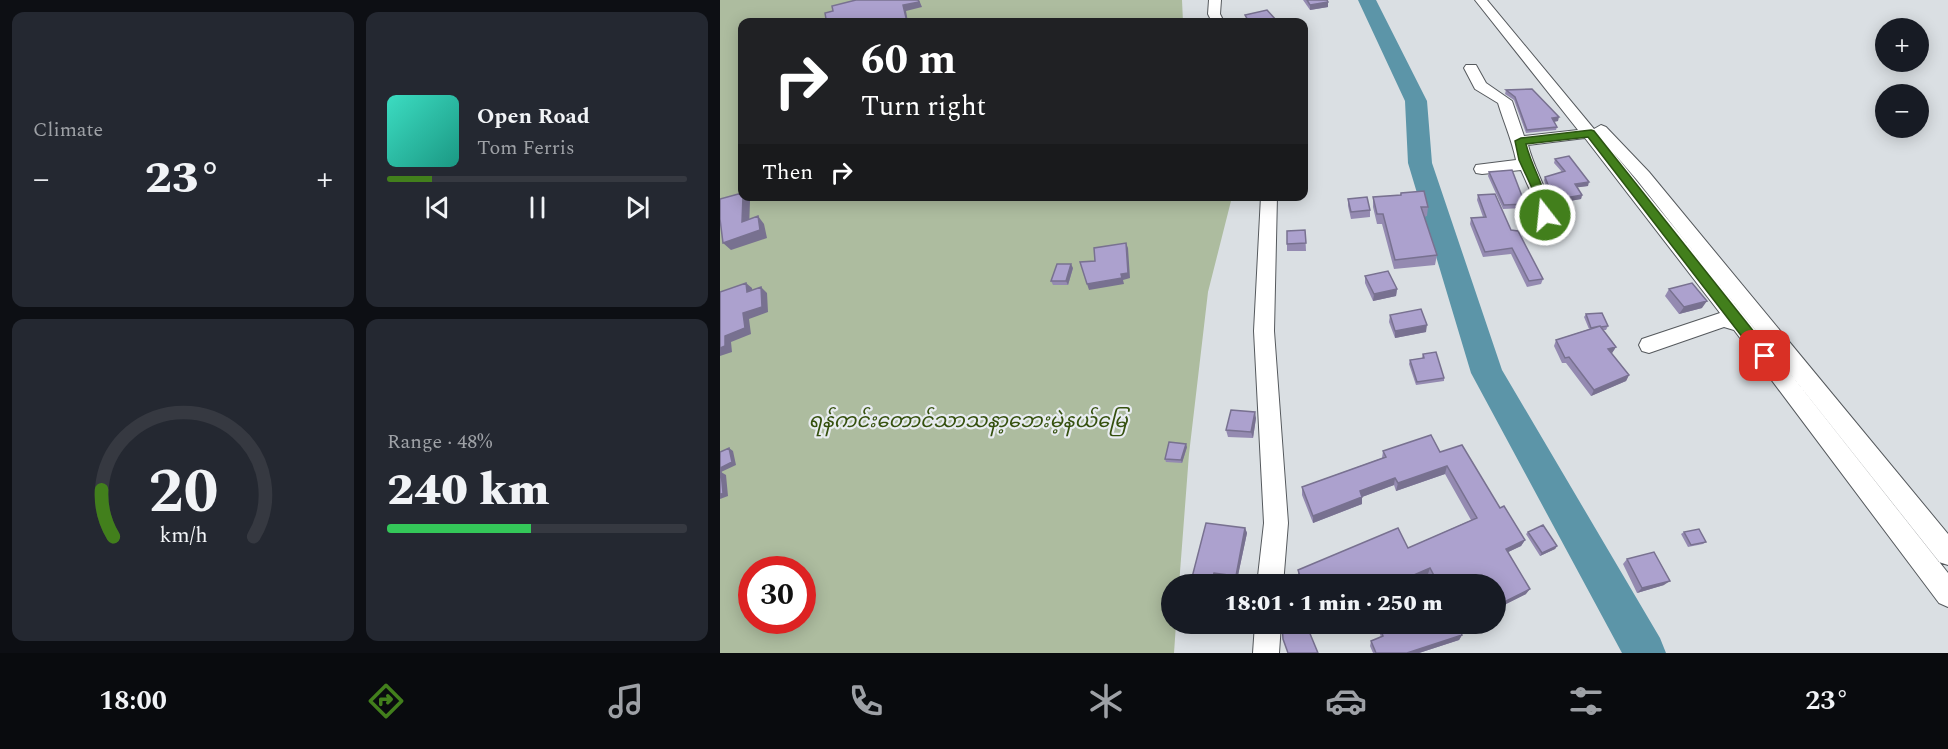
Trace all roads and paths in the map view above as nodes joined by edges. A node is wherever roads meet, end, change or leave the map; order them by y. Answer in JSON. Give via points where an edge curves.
{"nodes":[{"id":1,"x":1215,"y":0,"type":"edge"},
{"id":2,"x":1481,"y":0,"type":"edge"},
{"id":3,"x":1496,"y":0,"type":"edge"},
{"id":4,"x":1216,"y":18,"type":"edge"},
{"id":5,"x":1471,"y":68,"type":"dead end"},
{"id":6,"x":1556,"y":85,"type":"junction"},
{"id":7,"x":1521,"y":141,"type":"junction"},
{"id":8,"x":1604,"y":144,"type":"junction"},
{"id":9,"x":1527,"y":164,"type":"junction"},
{"id":10,"x":1482,"y":169,"type":"dead end"},
{"id":11,"x":1269,"y":201,"type":"edge"},
{"id":12,"x":1545,"y":215,"type":"dead end"},
{"id":13,"x":1741,"y":325,"type":"junction"},
{"id":14,"x":1649,"y":345,"type":"dead end"},
{"id":15,"x":1948,"y":553,"type":"edge"},
{"id":16,"x":1271,"y":574,"type":"edge"},
{"id":17,"x":1948,"y":594,"type":"edge"},
{"id":18,"x":1267,"y":634,"type":"edge"},
{"id":19,"x":1266,"y":653,"type":"edge"}],
"edges":[{"from":1,"to":4,"type":"street"},
{"from":2,"to":6,"type":"street"},
{"from":3,"to":6,"type":"street"},
{"from":5,"to":7,"type":"street","via":[[1479,86],[1505,101]]},
{"from":6,"to":8,"type":"street"},
{"from":7,"to":8,"type":"street"},
{"from":7,"to":9,"type":"street"},
{"from":8,"to":13,"type":"street"},
{"from":8,"to":15,"type":"street","via":[[1643,176]]},
{"from":9,"to":10,"type":"street"},
{"from":9,"to":12,"type":"street"},
{"from":11,"to":16,"type":"street","via":[[1264,331],[1276,523]]},
{"from":13,"to":14,"type":"street","via":[[1724,320]]},
{"from":13,"to":17,"type":"street"},
{"from":18,"to":19,"type":"street"}]}
